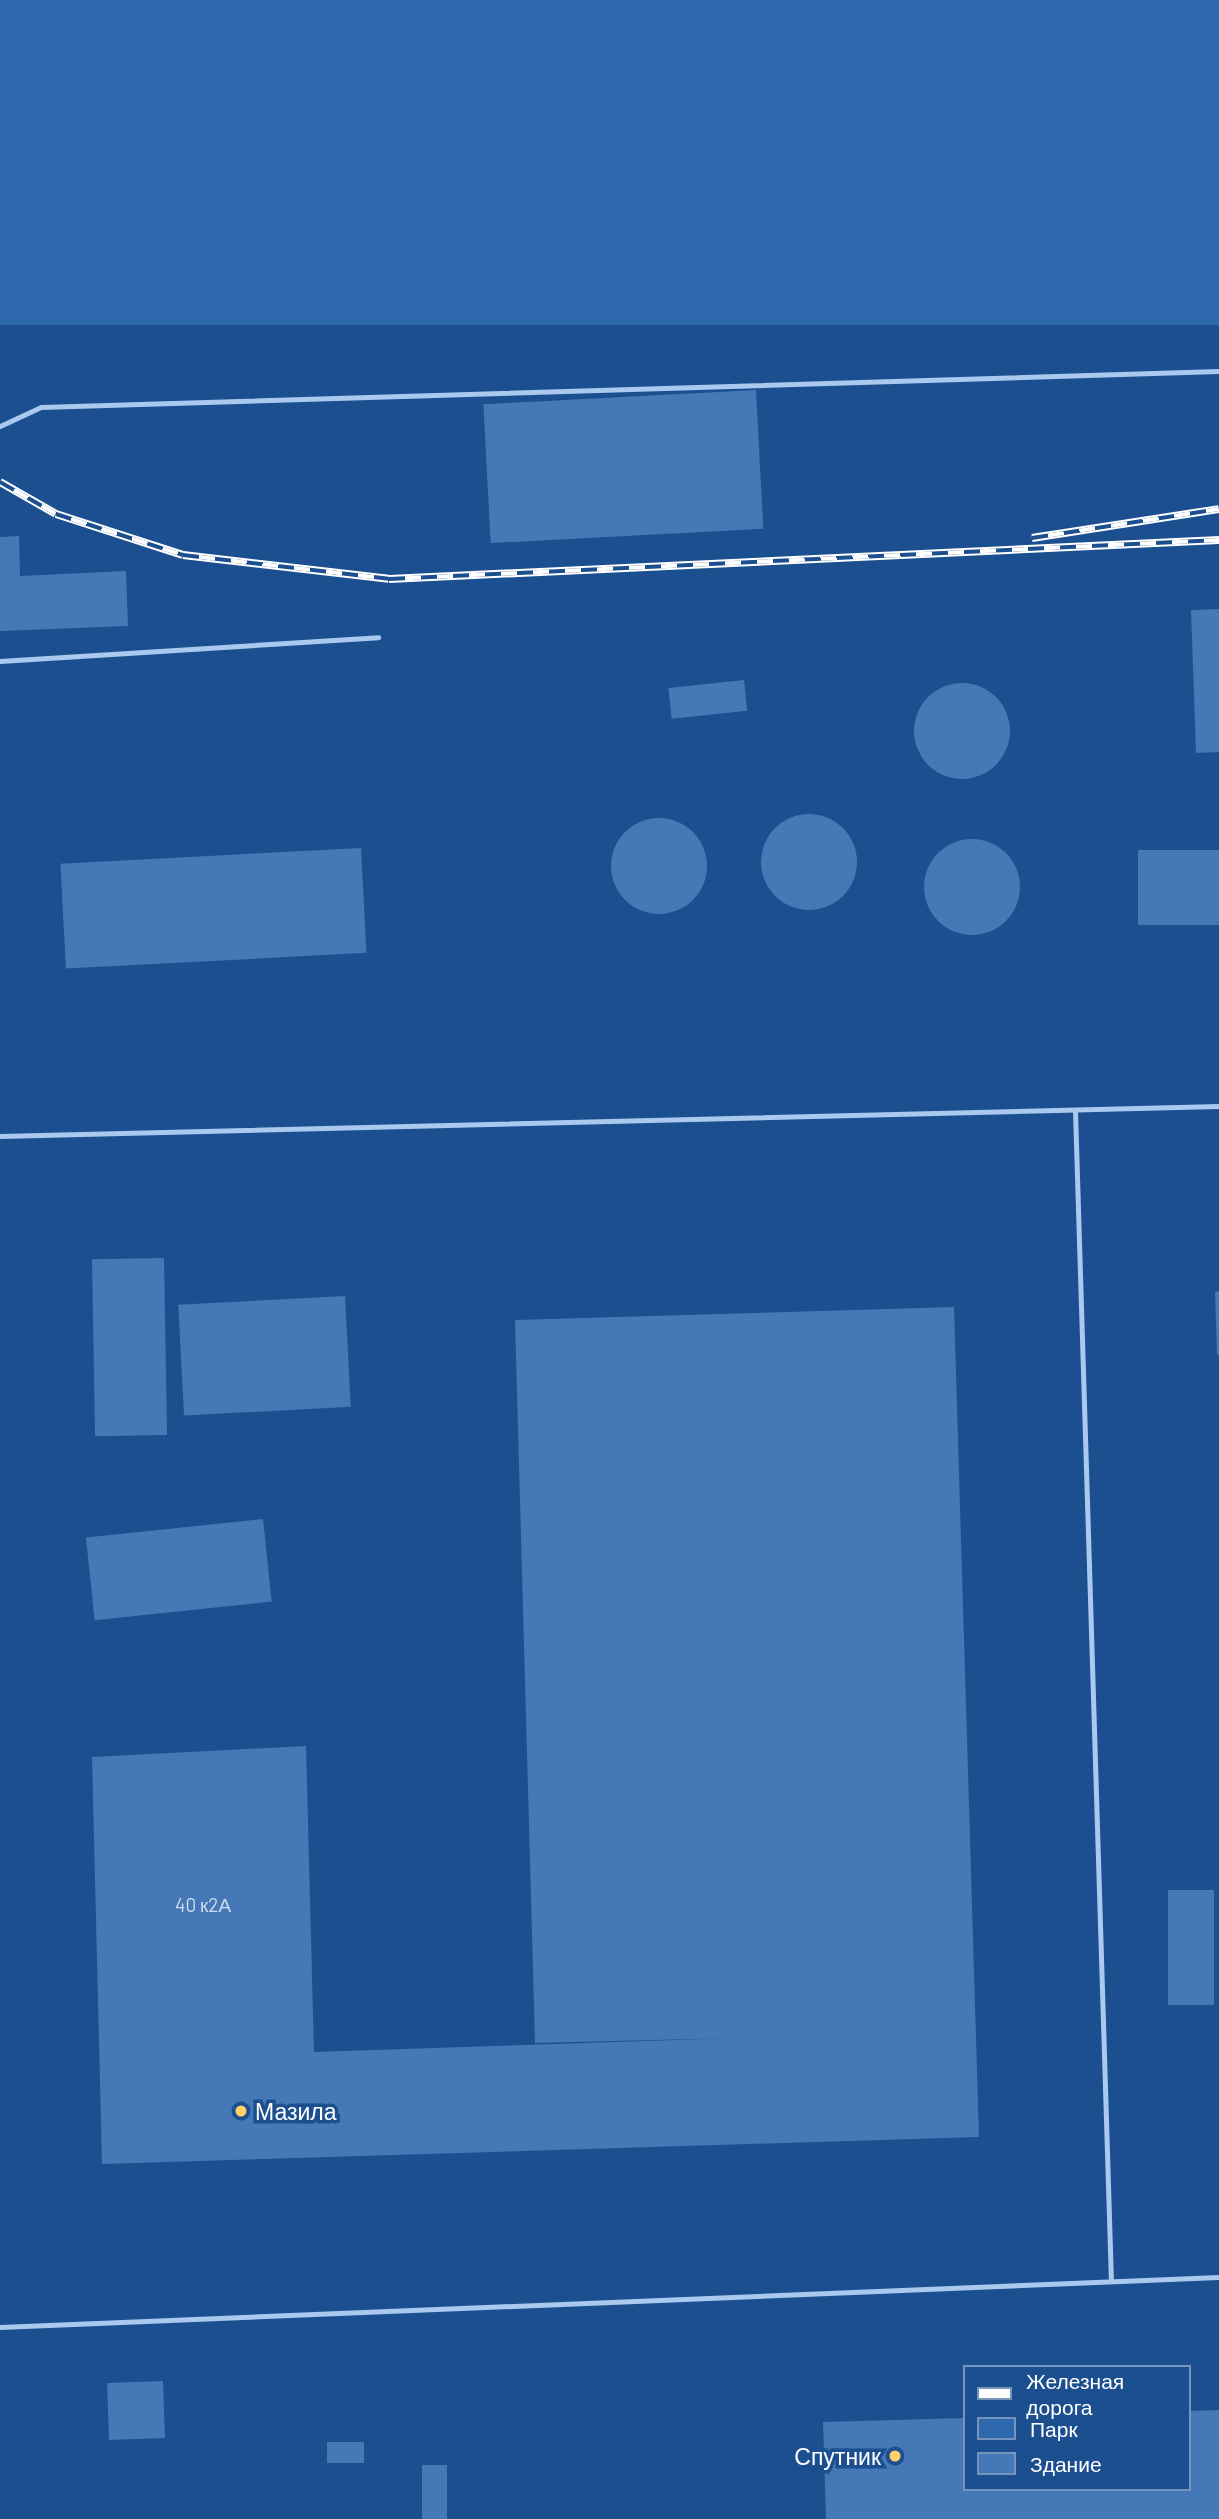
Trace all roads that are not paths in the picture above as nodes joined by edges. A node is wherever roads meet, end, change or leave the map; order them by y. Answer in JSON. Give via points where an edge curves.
{"nodes":[{"id":1,"x":1219,"y":371,"type":"edge"},
{"id":2,"x":0,"y":426,"type":"edge"},
{"id":3,"x":378,"y":637,"type":"dead end"},
{"id":4,"x":0,"y":661,"type":"edge"},
{"id":5,"x":1219,"y":1106,"type":"edge"},
{"id":6,"x":1075,"y":1111,"type":"junction"},
{"id":7,"x":0,"y":1136,"type":"edge"},
{"id":8,"x":1219,"y":2277,"type":"edge"},
{"id":9,"x":1111,"y":2280,"type":"junction"},
{"id":10,"x":0,"y":2327,"type":"edge"}],
"edges":[{"from":1,"to":2,"type":"lane","via":[[41,407]]},
{"from":3,"to":4,"type":"lane"},
{"from":5,"to":6,"type":"lane"},
{"from":6,"to":7,"type":"lane"},
{"from":6,"to":9,"type":"lane"},
{"from":8,"to":9,"type":"lane"},
{"from":9,"to":10,"type":"lane"}]}
